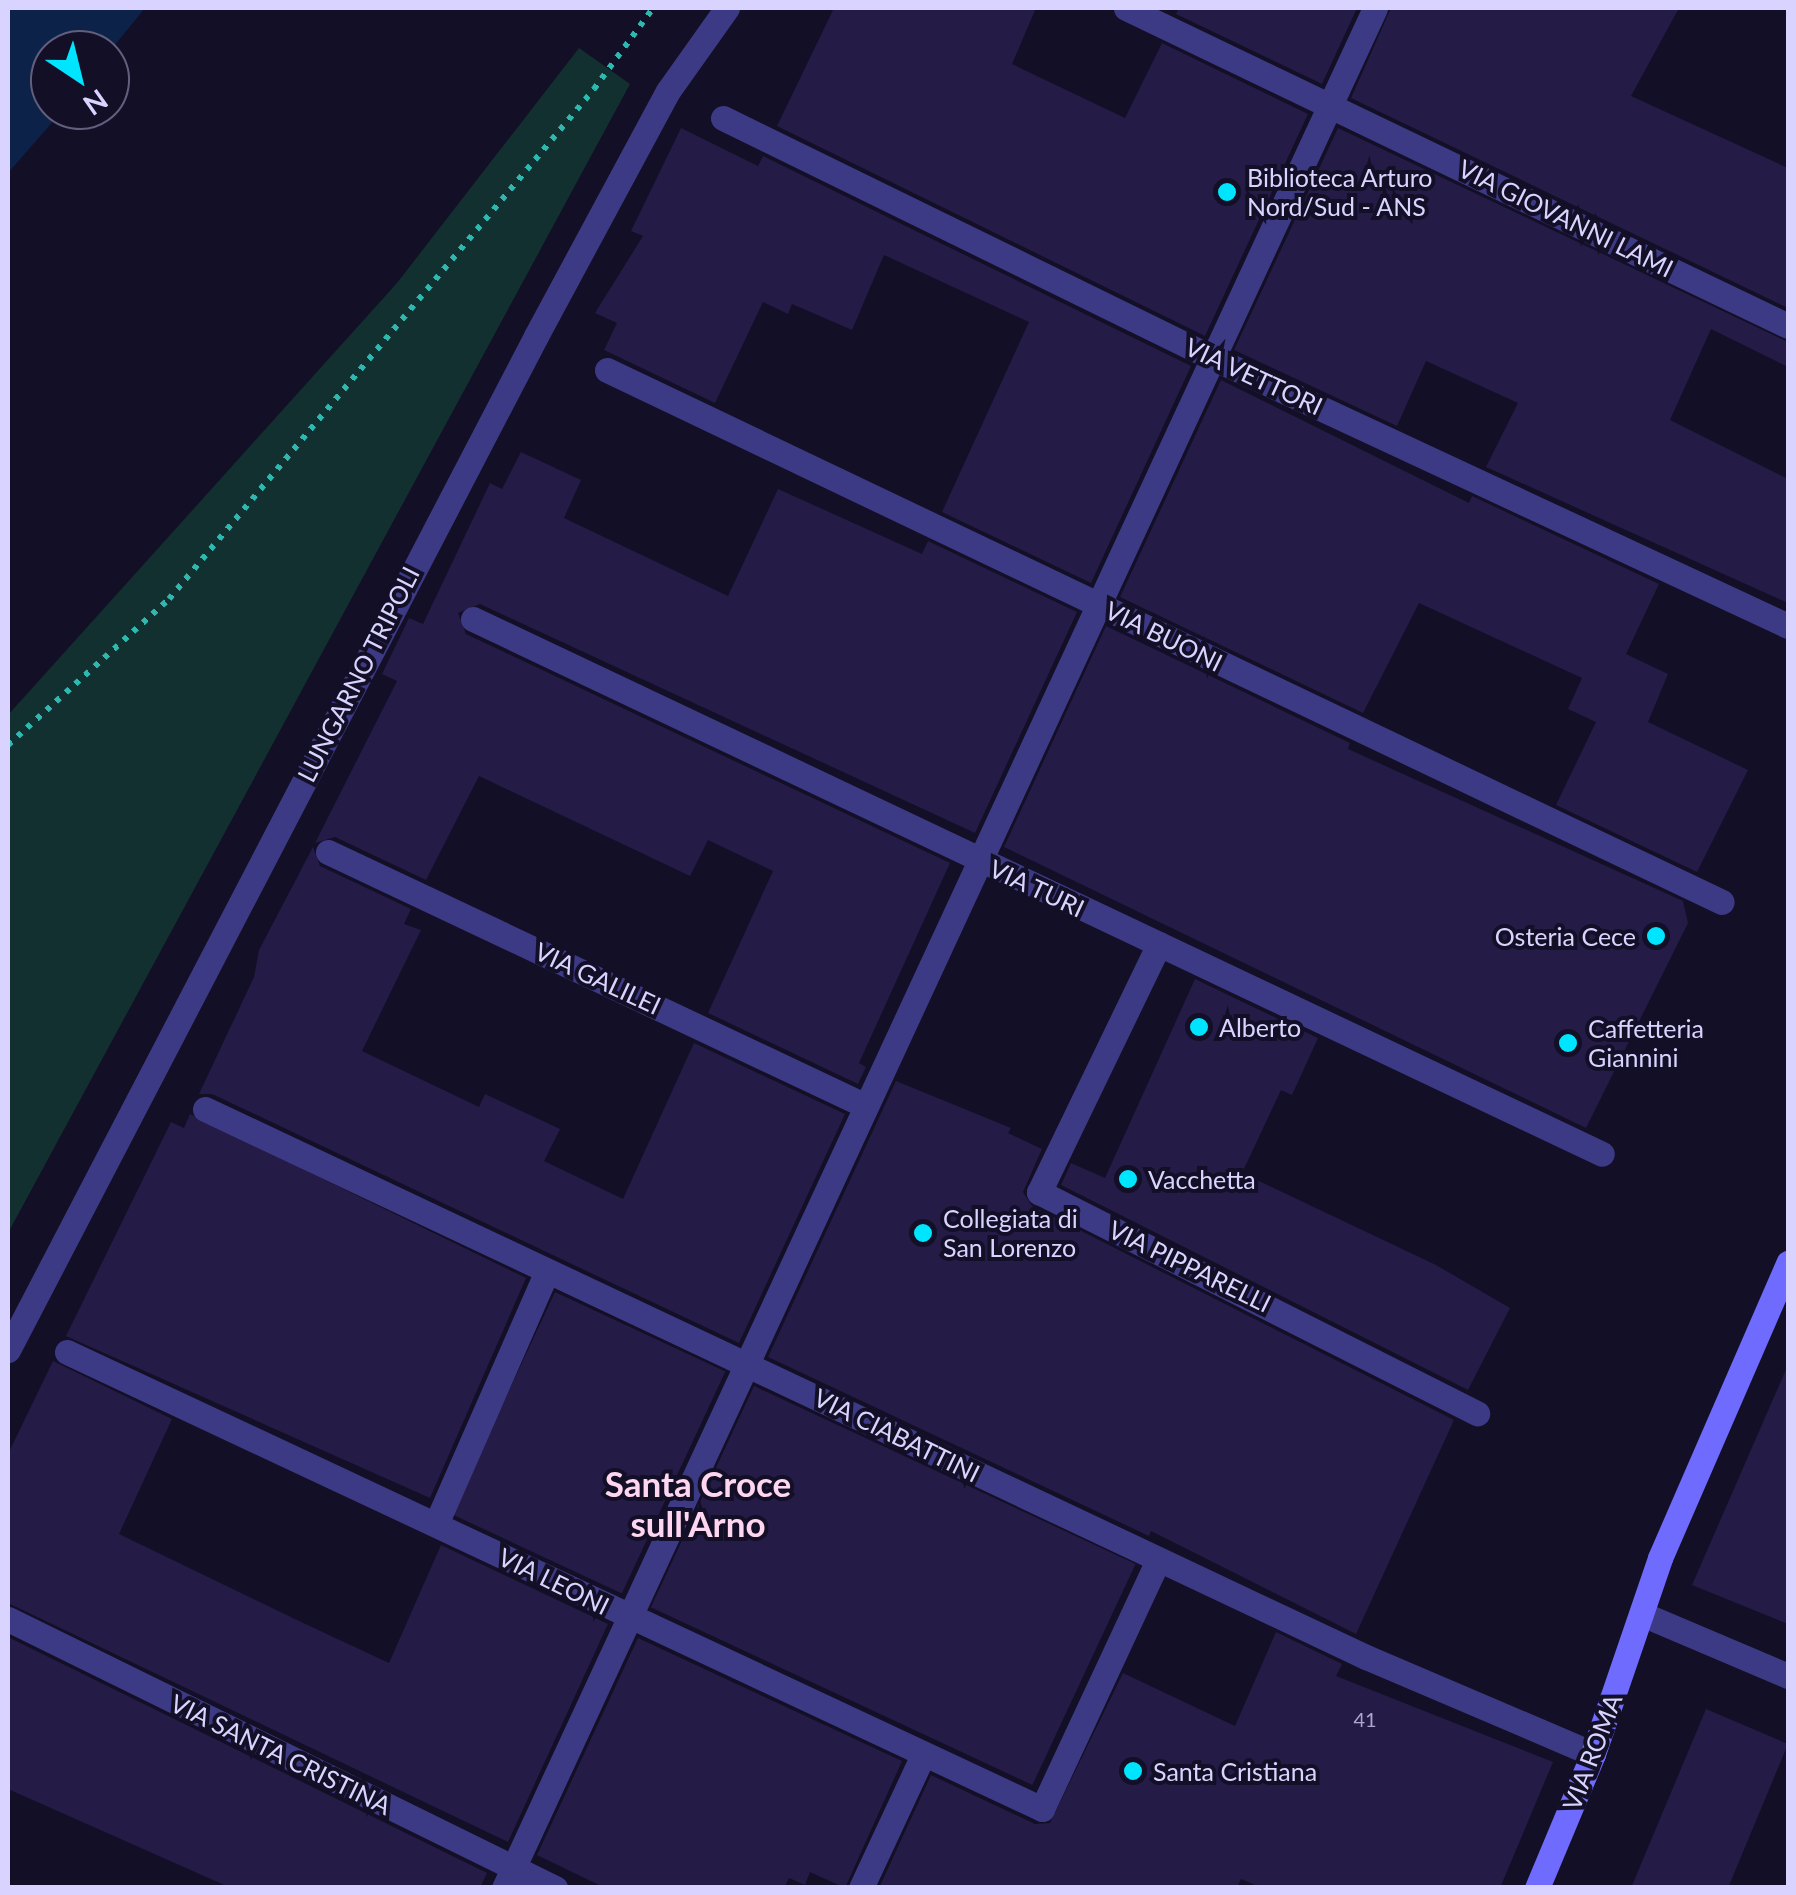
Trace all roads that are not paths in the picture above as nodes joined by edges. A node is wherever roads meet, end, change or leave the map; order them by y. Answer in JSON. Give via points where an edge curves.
{"nodes":[{"id":1,"x":727,"y":8,"type":"edge"},
{"id":2,"x":1126,"y":8,"type":"edge"},
{"id":3,"x":1375,"y":8,"type":"edge"},
{"id":4,"x":1327,"y":102,"type":"junction"},
{"id":5,"x":723,"y":118,"type":"dead end"},
{"id":6,"x":1788,"y":326,"type":"edge"},
{"id":7,"x":1212,"y":358,"type":"junction"},
{"id":8,"x":607,"y":370,"type":"dead end"},
{"id":9,"x":1095,"y":603,"type":"junction"},
{"id":10,"x":473,"y":620,"type":"dead end"},
{"id":11,"x":1788,"y":626,"type":"edge"},
{"id":12,"x":328,"y":852,"type":"dead end"},
{"id":13,"x":976,"y":860,"type":"junction"},
{"id":14,"x":1722,"y":902,"type":"dead end"},
{"id":15,"x":1160,"y":944,"type":"junction"},
{"id":16,"x":866,"y":1106,"type":"junction"},
{"id":17,"x":204,"y":1109,"type":"dead end"},
{"id":18,"x":1602,"y":1154,"type":"dead end"},
{"id":19,"x":1788,"y":1263,"type":"edge"},
{"id":20,"x":546,"y":1274,"type":"junction"},
{"id":21,"x":8,"y":1350,"type":"edge"},
{"id":22,"x":67,"y":1352,"type":"dead end"},
{"id":23,"x":746,"y":1363,"type":"junction"},
{"id":24,"x":1477,"y":1413,"type":"dead end"},
{"id":25,"x":436,"y":1524,"type":"junction"},
{"id":26,"x":1158,"y":1560,"type":"junction"},
{"id":27,"x":1642,"y":1614,"type":"junction"},
{"id":28,"x":628,"y":1616,"type":"junction"},
{"id":29,"x":8,"y":1619,"type":"edge"},
{"id":30,"x":1788,"y":1676,"type":"edge"},
{"id":31,"x":1594,"y":1754,"type":"junction"},
{"id":32,"x":922,"y":1757,"type":"junction"},
{"id":33,"x":508,"y":1878,"type":"edge"},
{"id":34,"x":555,"y":1888,"type":"edge"},
{"id":35,"x":862,"y":1888,"type":"edge"},
{"id":36,"x":1537,"y":1888,"type":"edge"}],
"edges":[{"from":1,"to":21,"type":"street","name":"LUNGARNO TRIPOLI","via":[[640,143]]},
{"from":2,"to":4,"type":"street","name":"VIA GIOVANNI LAMI"},
{"from":3,"to":4,"type":"street"},
{"from":4,"to":6,"type":"street","name":"VIA GIOVANNI LAMI"},
{"from":4,"to":7,"type":"street"},
{"from":5,"to":7,"type":"street","name":"VIA VETTORI"},
{"from":7,"to":9,"type":"street"},
{"from":7,"to":11,"type":"street","name":"VIA VETTORI"},
{"from":8,"to":9,"type":"street","name":"VIA BUONI"},
{"from":9,"to":13,"type":"street"},
{"from":9,"to":14,"type":"street","name":"VIA BUONI"},
{"from":10,"to":13,"type":"street","name":"VIA TURI"},
{"from":12,"to":16,"type":"street","name":"VIA GALILEI"},
{"from":13,"to":15,"type":"street","name":"VIA TURI"},
{"from":13,"to":16,"type":"street"},
{"from":15,"to":18,"type":"street","name":"VIA TURI"},
{"from":15,"to":24,"type":"street","name":"VIA PIPPARELLI","via":[[1039,1192]]},
{"from":16,"to":23,"type":"street"},
{"from":17,"to":20,"type":"street","name":"VIA CIABATTINI"},
{"from":19,"to":27,"type":"main road","name":"VIA ROMA"},
{"from":20,"to":23,"type":"street","name":"VIA CIABATTINI"},
{"from":20,"to":25,"type":"street"},
{"from":22,"to":25,"type":"street","name":"VIA LEONI"},
{"from":23,"to":26,"type":"street","name":"VIA CIABATTINI"},
{"from":23,"to":28,"type":"street"},
{"from":25,"to":28,"type":"street","name":"VIA LEONI"},
{"from":26,"to":31,"type":"street","name":"VIA CIABATTINI"},
{"from":26,"to":32,"type":"street","name":"VIA LEONI","via":[[1042,1809]]},
{"from":27,"to":30,"type":"street"},
{"from":27,"to":31,"type":"main road","name":"VIA ROMA"},
{"from":28,"to":32,"type":"street","name":"VIA LEONI"},
{"from":28,"to":33,"type":"street"},
{"from":29,"to":33,"type":"street","name":"VIA SANTA CRISTINA"},
{"from":31,"to":36,"type":"main road","name":"VIA ROMA"},
{"from":32,"to":35,"type":"street"},
{"from":33,"to":34,"type":"street","name":"VIA SANTA CRISTINA"}]}
